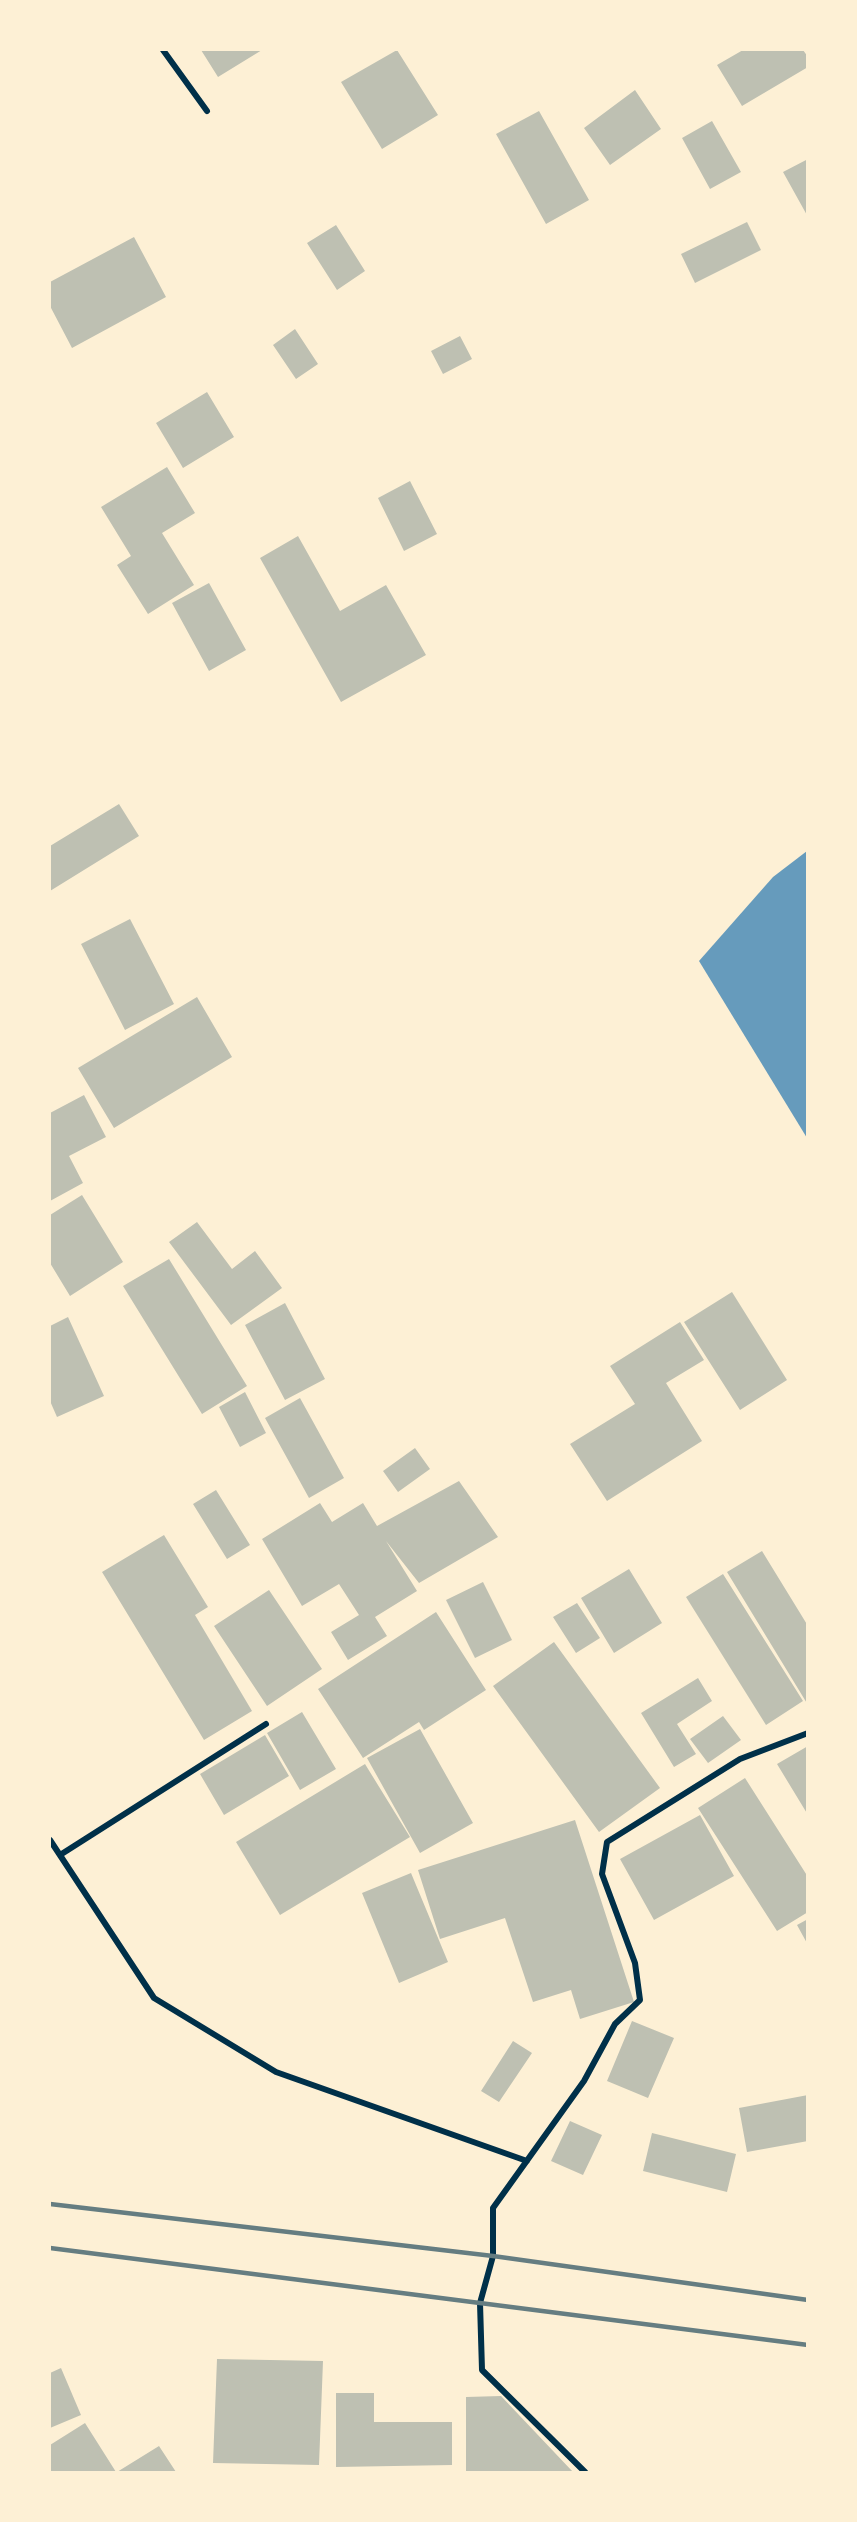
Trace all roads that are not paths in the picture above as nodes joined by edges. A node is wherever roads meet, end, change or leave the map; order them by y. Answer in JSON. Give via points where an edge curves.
{"nodes":[{"id":1,"x":163,"y":50,"type":"edge"},
{"id":2,"x":207,"y":111,"type":"dead end"},
{"id":3,"x":266,"y":1724,"type":"dead end"},
{"id":4,"x":807,"y":1733,"type":"edge"},
{"id":5,"x":50,"y":1840,"type":"edge"},
{"id":6,"x":60,"y":1856,"type":"junction"},
{"id":7,"x":527,"y":2161,"type":"junction"},
{"id":8,"x":585,"y":2472,"type":"edge"}],
"edges":[{"from":1,"to":2,"type":"street"},
{"from":3,"to":6,"type":"street"},
{"from":4,"to":7,"type":"street","via":[[740,1759],[607,1842],[602,1874],[635,1963],[640,2000],[615,2024],[584,2081]]},
{"from":5,"to":6,"type":"street"},
{"from":6,"to":7,"type":"street","via":[[154,1998],[276,2072]]},
{"from":7,"to":8,"type":"street","via":[[493,2208],[493,2256],[480,2303],[483,2370]]}]}
